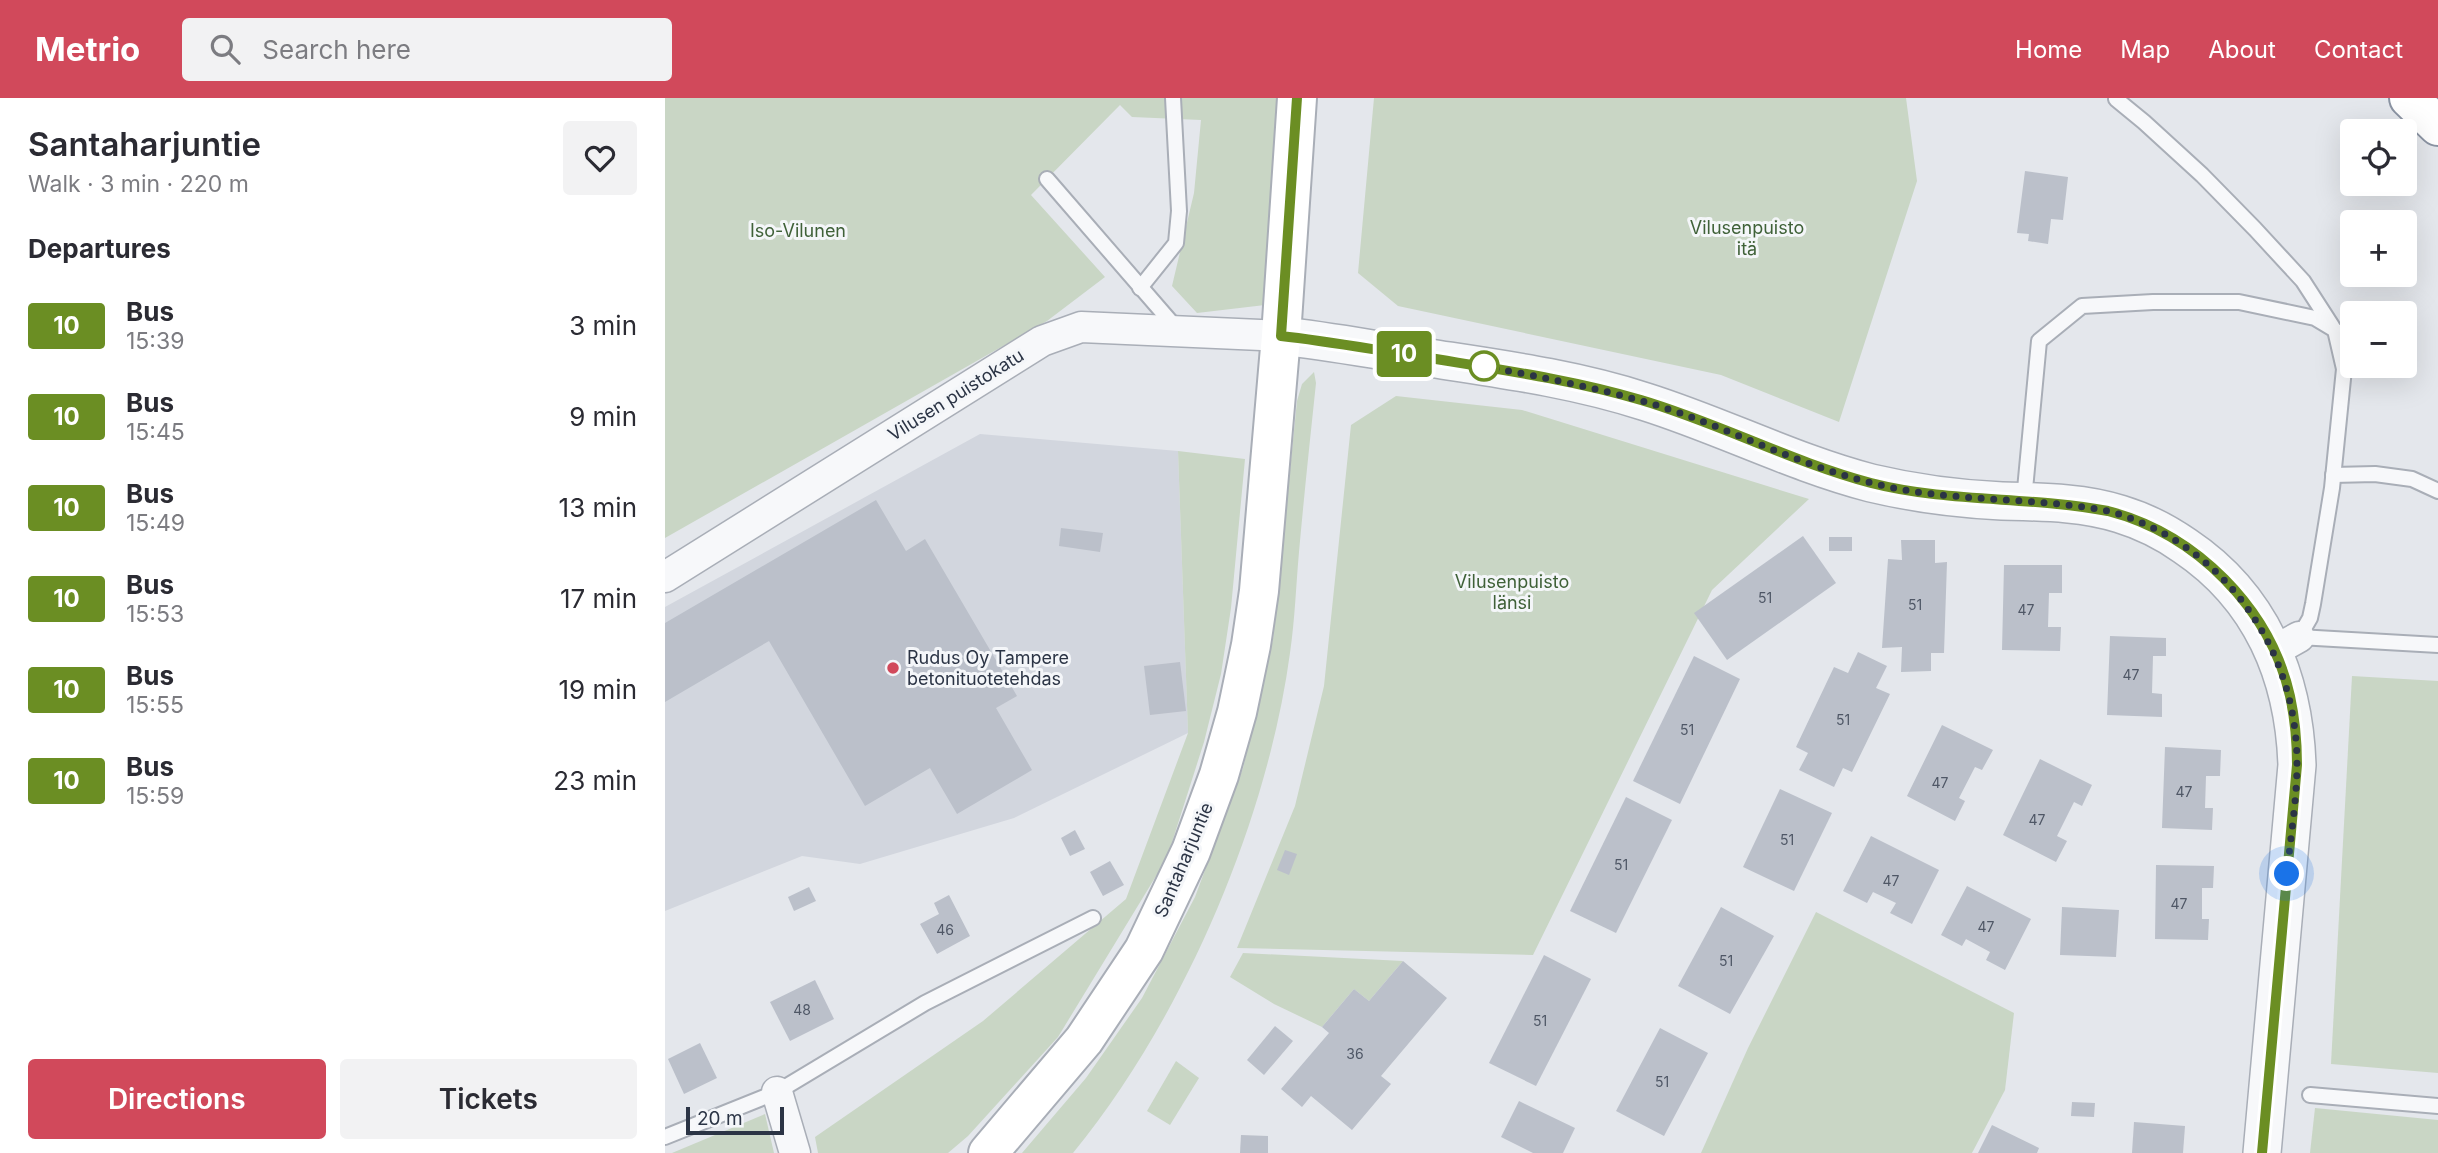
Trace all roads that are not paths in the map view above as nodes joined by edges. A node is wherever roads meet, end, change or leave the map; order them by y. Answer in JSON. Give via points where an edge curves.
{"nodes":[{"id":1,"x":1173,"y":98,"type":"edge"},
{"id":2,"x":1297,"y":98,"type":"edge"},
{"id":3,"x":2409,"y":98,"type":"edge"},
{"id":4,"x":2116,"y":99,"type":"edge"},
{"id":5,"x":2438,"y":126,"type":"edge"},
{"id":6,"x":1047,"y":179,"type":"dead end"},
{"id":7,"x":1140,"y":288,"type":"junction"},
{"id":8,"x":1178,"y":330,"type":"junction"},
{"id":9,"x":2335,"y":330,"type":"junction"},
{"id":10,"x":1281,"y":336,"type":"junction"},
{"id":11,"x":2333,"y":475,"type":"junction"},
{"id":12,"x":2438,"y":491,"type":"edge"},
{"id":13,"x":2024,"y":501,"type":"junction"},
{"id":14,"x":665,"y":577,"type":"edge"},
{"id":15,"x":2286,"y":644,"type":"junction"},
{"id":16,"x":2438,"y":645,"type":"edge"},
{"id":17,"x":1093,"y":918,"type":"dead end"},
{"id":18,"x":777,"y":1092,"type":"junction"},
{"id":19,"x":2309,"y":1095,"type":"dead end"},
{"id":20,"x":2438,"y":1106,"type":"edge"},
{"id":21,"x":665,"y":1137,"type":"edge"},
{"id":22,"x":795,"y":1153,"type":"edge"},
{"id":23,"x":988,"y":1153,"type":"edge"},
{"id":24,"x":2262,"y":1153,"type":"edge"}],
"edges":[{"from":1,"to":7,"type":"lane","via":[[1179,211],[1176,243]]},
{"from":2,"to":10,"type":"main road","name":"Santaharjuntie"},
{"from":3,"to":5,"type":"main road"},
{"from":4,"to":9,"type":"lane","via":[[2255,229],[2303,281]]},
{"from":6,"to":7,"type":"lane"},
{"from":7,"to":8,"type":"lane"},
{"from":8,"to":10,"type":"street","name":"Vilusen puistokatu"},
{"from":8,"to":14,"type":"street","name":"Vilusen puistokatu","via":[[1081,327],[1042,341]]},
{"from":9,"to":11,"type":"lane","via":[[2344,369]]},
{"from":9,"to":13,"type":"lane","via":[[2315,318],[2239,302],[2082,306],[2039,341]]},
{"from":10,"to":13,"type":"street","via":[[1603,389],[1873,483]]},
{"from":10,"to":23,"type":"main road","name":"Santaharjuntie","via":[[1255,618],[1219,775],[1191,851],[1145,950],[1084,1040]]},
{"from":11,"to":12,"type":"lane","via":[[2412,479]]},
{"from":11,"to":15,"type":"lane","via":[[2310,618]]},
{"from":13,"to":15,"type":"street","via":[[2115,512],[2182,544],[2222,575]]},
{"from":15,"to":16,"type":"lane"},
{"from":15,"to":24,"type":"street","via":[[2297,765]]},
{"from":17,"to":18,"type":"lane","via":[[925,1003]]},
{"from":18,"to":21,"type":"lane"},
{"from":18,"to":22,"type":"street"},
{"from":19,"to":20,"type":"lane"}]}
